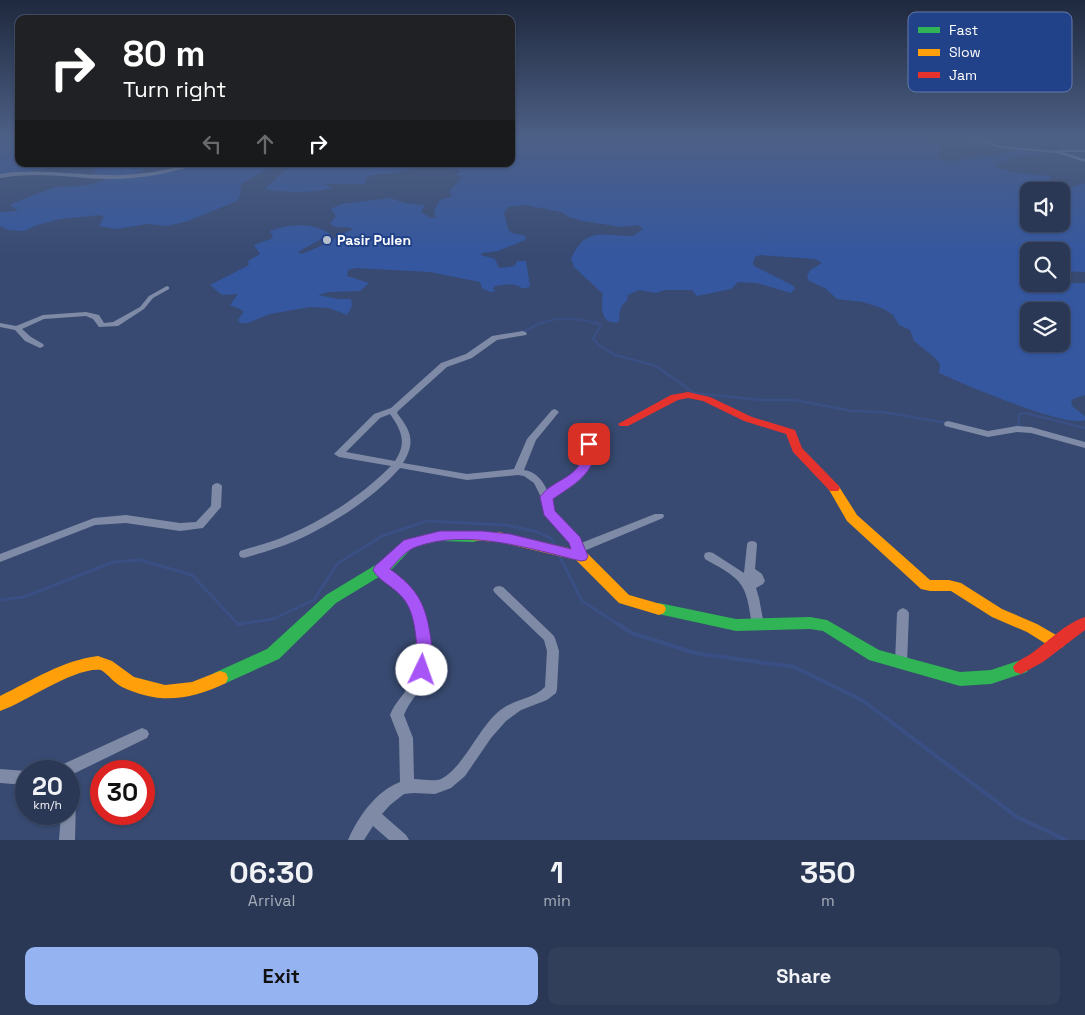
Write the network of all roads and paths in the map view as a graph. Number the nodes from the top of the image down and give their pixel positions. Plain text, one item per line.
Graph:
1 (167, 288) dead end
2 (0, 325) edge
3 (17, 328) junction
4 (523, 333) dead end
5 (40, 346) dead end
6 (394, 410) junction
7 (555, 412) dead end
8 (624, 424) dead end
9 (948, 424) dead end
10 (596, 430) dead end
11 (1085, 444) edge
12 (399, 465) junction
13 (518, 472) junction
14 (217, 486) dead end
15 (546, 497) junction
16 (659, 516) dead end
17 (752, 545) dead end
18 (578, 553) junction
19 (244, 554) dead end
20 (709, 556) dead end
21 (0, 558) edge
22 (380, 570) junction
23 (751, 586) junction
24 (499, 590) dead end
25 (903, 613) dead end
26 (1085, 624) edge
27 (758, 625) junction
28 (1057, 643) junction
29 (901, 663) junction
30 (0, 704) edge
31 (142, 734) dead end
32 (80, 763) edge
33 (407, 786) junction
34 (371, 815) junction
35 (68, 825) edge
36 (67, 840) edge
37 (356, 840) edge
38 (401, 840) edge

1 - 3 street
2 - 3 street
3 - 5 street
4 - 6 street
6 - 12 street
6 - 12 street
7 - 13 street
8 - 28 street
9 - 11 street
10 - 15 street
12 - 13 street
12 - 19 street
13 - 15 street
14 - 21 street
15 - 18 street
16 - 18 street
17 - 23 street
18 - 22 street
18 - 27 street
20 - 23 street
22 - 30 street
22 - 33 street
23 - 27 street
24 - 33 street
25 - 29 street
26 - 28 street
27 - 29 street
28 - 29 street
31 - 32 street
33 - 34 street
34 - 37 street
34 - 38 street
35 - 36 street

